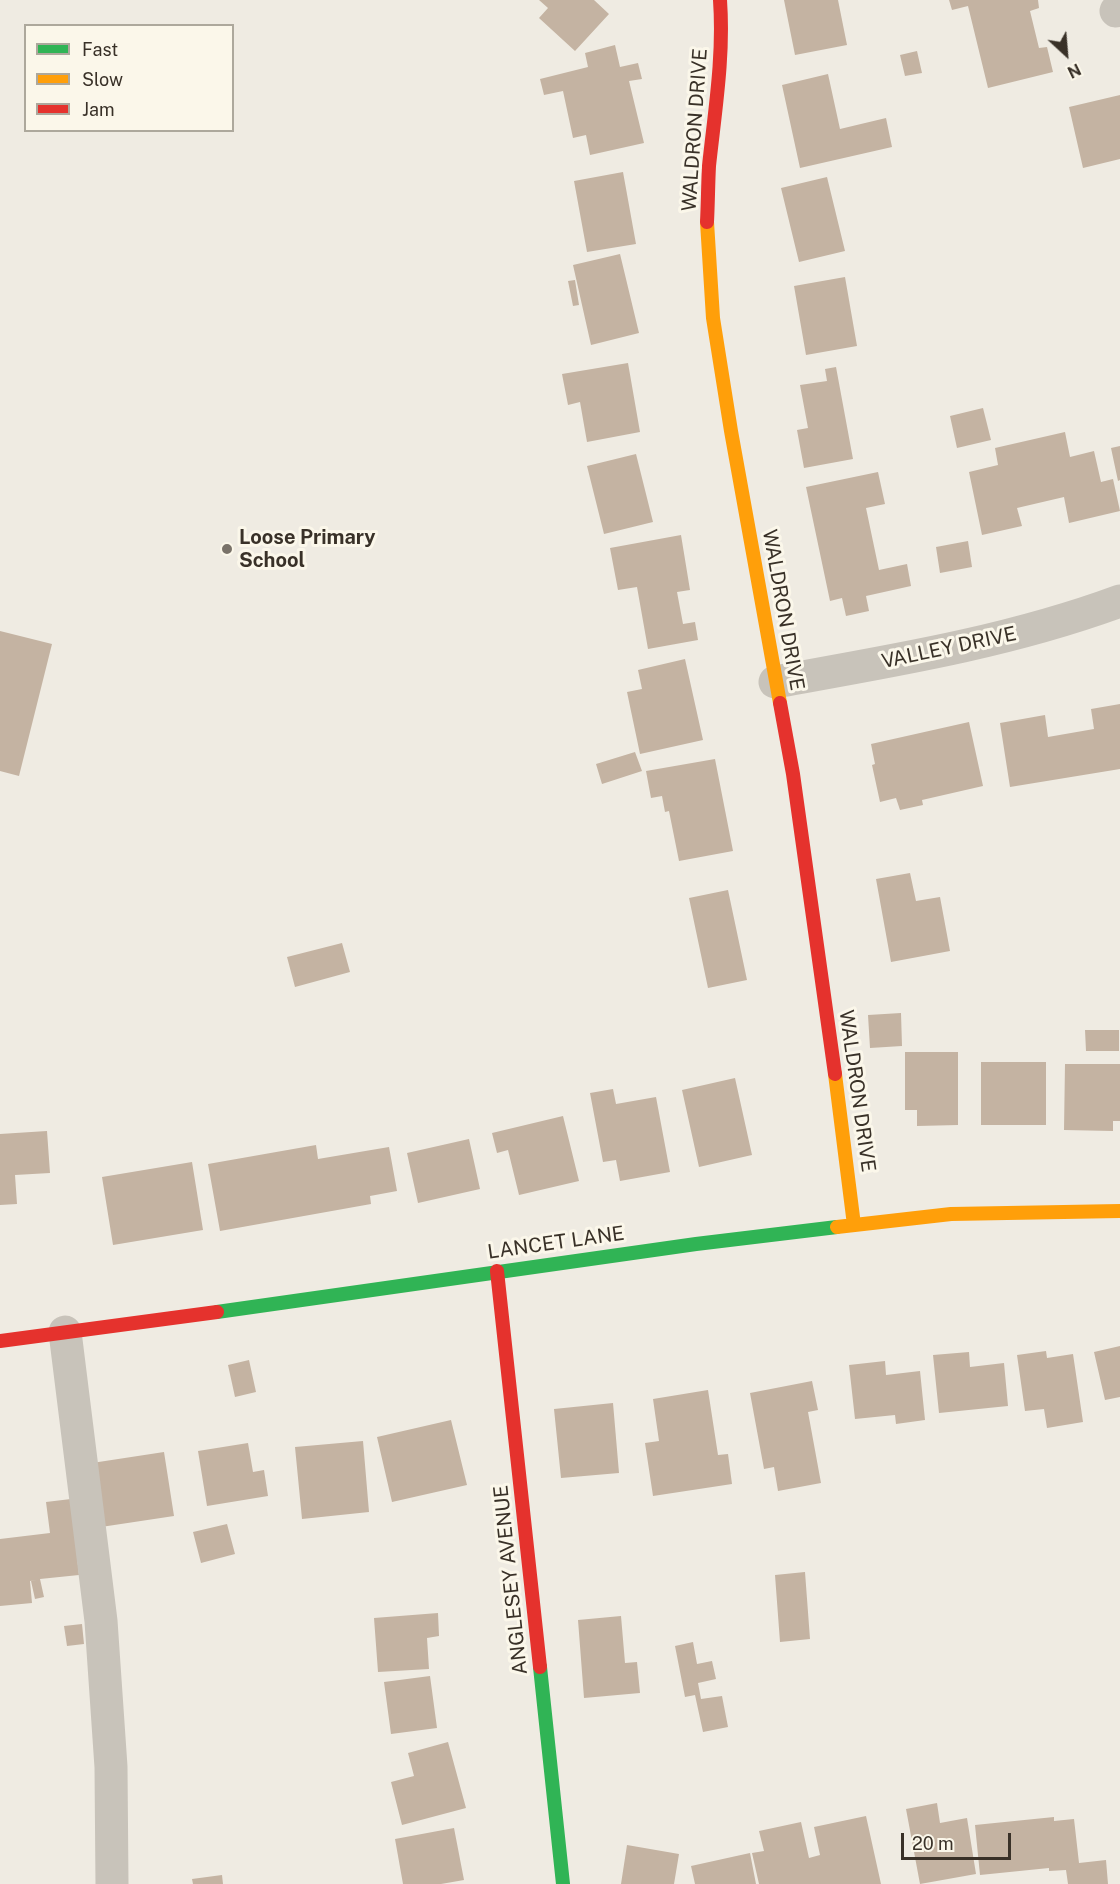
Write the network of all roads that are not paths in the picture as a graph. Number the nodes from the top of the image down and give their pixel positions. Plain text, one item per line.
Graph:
1 (720, 0) edge
2 (1120, 601) edge
3 (776, 682) junction
4 (1120, 1211) edge
5 (854, 1225) junction
6 (497, 1271) junction
7 (65, 1332) junction
8 (0, 1341) edge
9 (112, 1884) edge
10 (563, 1884) edge

1 - 3 street, WALDRON DRIVE
2 - 3 street, VALLEY DRIVE
3 - 5 street, WALDRON DRIVE
4 - 5 street, LANCET LANE
5 - 6 street, LANCET LANE
6 - 7 street, LANCET LANE
6 - 10 street, ANGLESEY AVENUE
7 - 8 street, LANCET LANE
7 - 9 street

